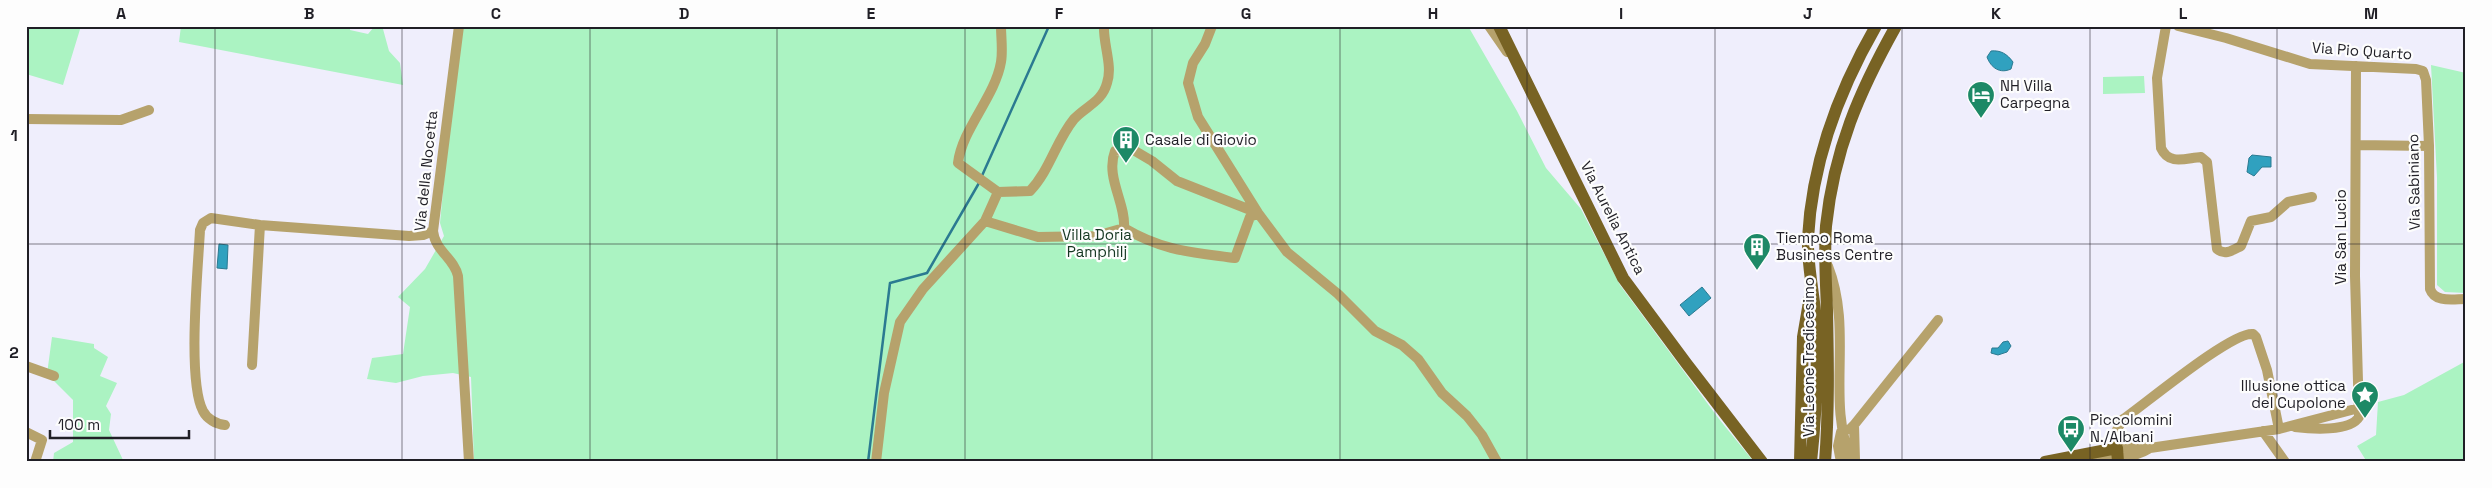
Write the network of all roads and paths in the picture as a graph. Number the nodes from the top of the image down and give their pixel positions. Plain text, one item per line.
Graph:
1 (459, 26) edge
2 (1001, 26) edge
3 (1104, 26) edge
4 (1212, 26) edge
5 (1489, 26) edge
6 (1499, 26) edge
7 (1876, 26) edge
8 (1896, 26) edge
9 (2166, 26) edge
10 (2178, 26) edge
11 (2356, 66) junction
12 (1523, 75) junction
13 (2425, 75) joint
14 (148, 110) dead end
15 (26, 119) edge
16 (2357, 145) junction
17 (2429, 146) junction
18 (998, 192) junction
19 (2312, 197) dead end
20 (1258, 213) junction
21 (984, 220) junction
22 (260, 224) junction
23 (1124, 228) junction
24 (433, 231) junction
25 (1825, 260) junction
26 (1812, 286) junction
27 (2466, 299) edge
28 (1938, 320) dead end
29 (252, 365) dead end
30 (26, 366) edge
31 (54, 376) dead end
32 (225, 425) dead end
33 (1854, 426) junction
34 (2279, 429) junction
35 (1842, 431) junction
36 (2262, 431) junction
37 (26, 432) edge
38 (2150, 448) junction
39 (2118, 456) edge
40 (2140, 458) edge
41 (1825, 461) edge
42 (35, 462) edge
43 (470, 462) edge
44 (876, 462) edge
45 (1497, 462) edge
46 (1762, 462) edge
47 (1800, 462) edge
48 (1811, 462) edge
49 (1841, 462) edge
50 (1854, 462) edge
51 (2045, 462) edge
52 (2285, 462) edge

1 - 24 street, Via della Nocetta
2 - 18 street
3 - 18 street
4 - 20 street
5 - 12 street, Via Aurelia Antica
6 - 12 main road
7 - 26 main road, Via Leone Tredicesimo
8 - 25 main road, Via Leone Tredicesimo
9 - 19 street
10 - 11 street, Via Pio Quarto
11 - 13 street, Via Pio Quarto
11 - 16 street, Via San Lucio
12 - 46 main road, Via Aurelia Antica
13 - 17 street, Via Sabiniano
14 - 15 street
16 - 17 street
16 - 34 street, Via San Lucio
17 - 27 street, Via Sabiniano
18 - 21 street
20 - 23 street
20 - 23 street
20 - 45 street
21 - 23 street
21 - 44 street
22 - 24 street
22 - 29 street
22 - 32 street
24 - 43 street, Via della Nocetta
25 - 35 street
25 - 41 main road, Via Leone Tredicesimo
26 - 47 main road
26 - 48 main road, Via Leone Tredicesimo
28 - 33 street
30 - 31 street
33 - 35 street
33 - 50 street
34 - 36 street
34 - 39 street
35 - 49 street
35 - 50 street
36 - 38 street
36 - 52 street
37 - 42 street
38 - 39 street
38 - 40 street
39 - 40 street
39 - 51 main road

